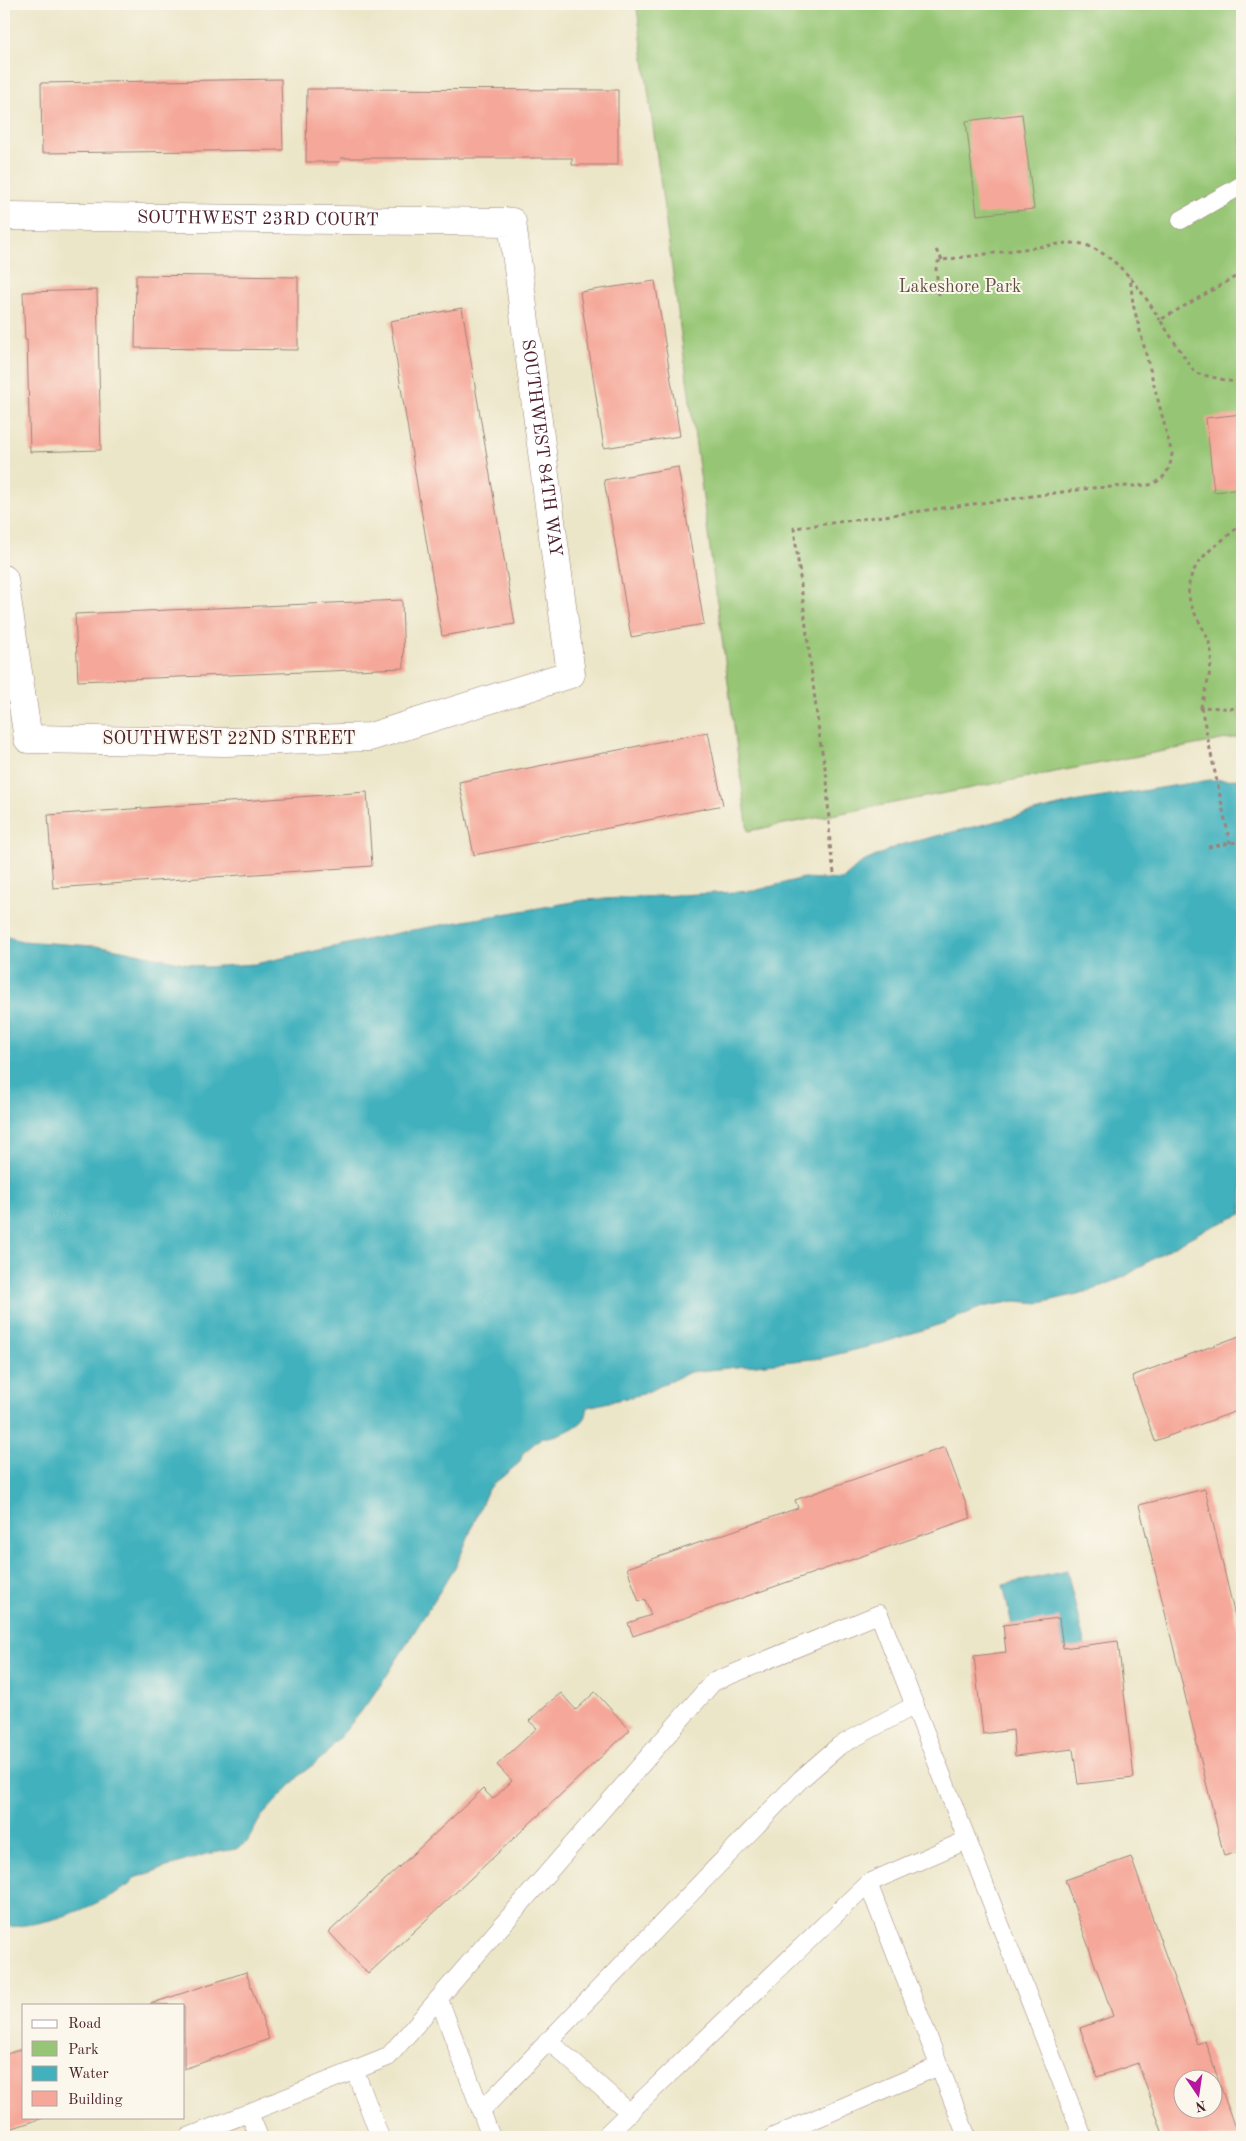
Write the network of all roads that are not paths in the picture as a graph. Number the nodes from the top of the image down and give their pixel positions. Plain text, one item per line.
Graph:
1 (1242, 185) edge
2 (4, 216) edge
3 (1181, 220) dead end
4 (512, 222) joint
5 (4, 579) edge
6 (571, 674) joint
7 (915, 1705) junction
8 (967, 1840) junction
9 (868, 1883) junction
10 (439, 1999) junction
11 (548, 2040) junction
12 (939, 2066) junction
13 (355, 2071) junction
14 (481, 2111) junction
15 (249, 2113) junction
16 (630, 2113) junction
17 (188, 2137) edge
18 (259, 2137) edge
19 (380, 2137) edge
20 (491, 2137) edge
21 (610, 2137) edge
22 (773, 2137) edge
23 (967, 2137) edge
24 (1083, 2137) edge

1 - 3 lane
2 - 4 street, SOUTHWEST 23RD COURT
4 - 6 street, SOUTHWEST 84TH WAY
5 - 6 street, SOUTHWEST 22ND STREET
7 - 8 lane
7 - 10 lane
7 - 11 lane
8 - 9 lane
8 - 24 lane
9 - 12 lane
9 - 16 lane
10 - 13 lane
10 - 14 lane
11 - 14 lane
11 - 16 lane
12 - 22 lane
12 - 23 lane
13 - 15 lane
13 - 19 lane
14 - 20 lane
15 - 17 lane
15 - 18 lane
16 - 21 lane

